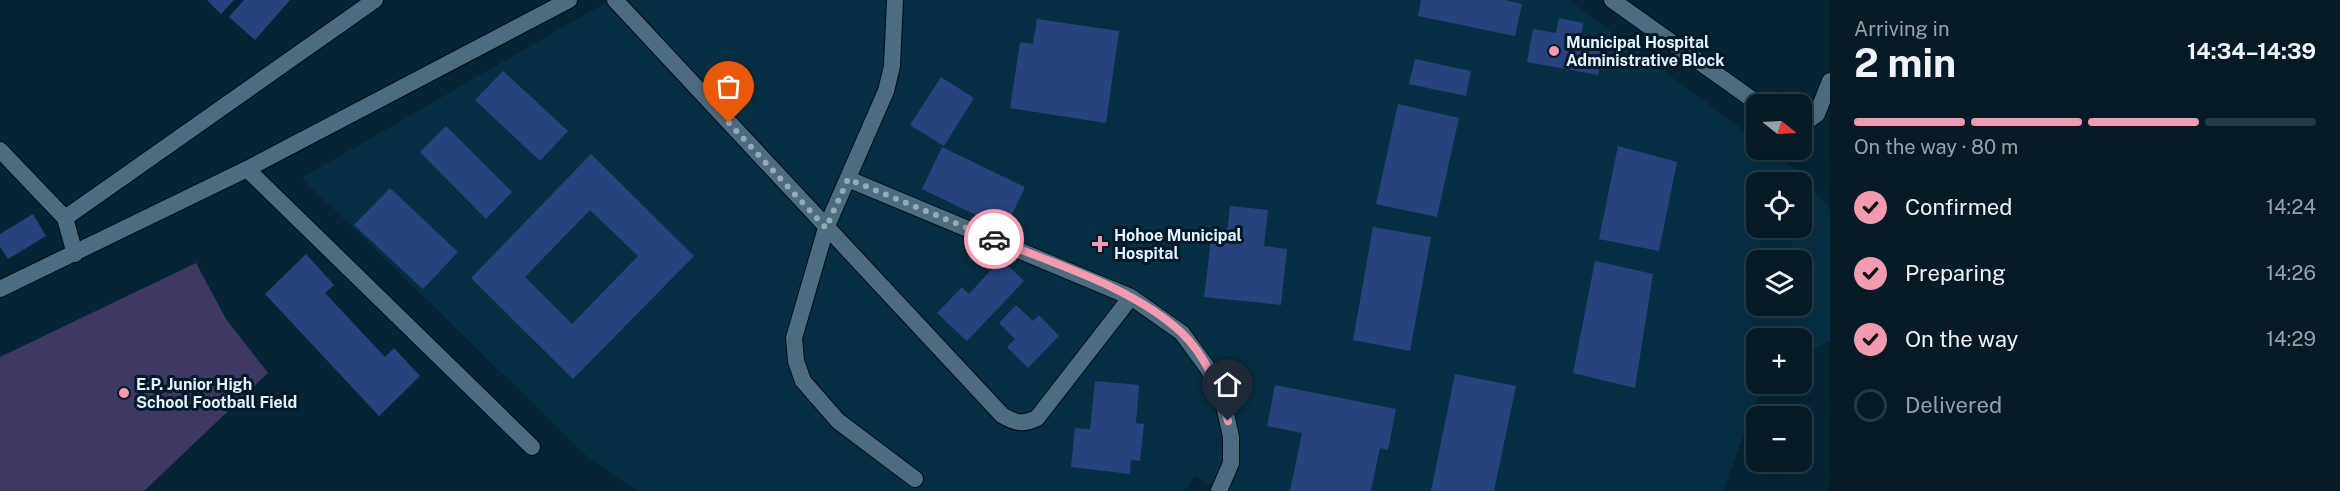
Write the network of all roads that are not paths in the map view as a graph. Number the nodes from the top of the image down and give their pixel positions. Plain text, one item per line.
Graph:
1 (375, 0) edge
2 (569, 0) edge
3 (615, 0) edge
4 (895, 0) edge
5 (1613, 0) edge
6 (1830, 81) edge
7 (1746, 95) edge
8 (1812, 117) edge
9 (0, 150) edge
10 (247, 169) junction
11 (848, 179) junction
12 (65, 218) junction
13 (826, 228) junction
14 (75, 254) junction
15 (0, 289) edge
16 (1131, 297) junction
17 (532, 447) dead end
18 (915, 479) dead end
19 (1219, 491) edge

1 - 12 street
2 - 10 street
3 - 13 street
4 - 11 street
5 - 7 street
6 - 8 street
9 - 12 street
10 - 14 street
10 - 17 street
11 - 13 street
11 - 16 street
12 - 14 street
13 - 16 street
13 - 18 street
14 - 15 street
16 - 19 street

